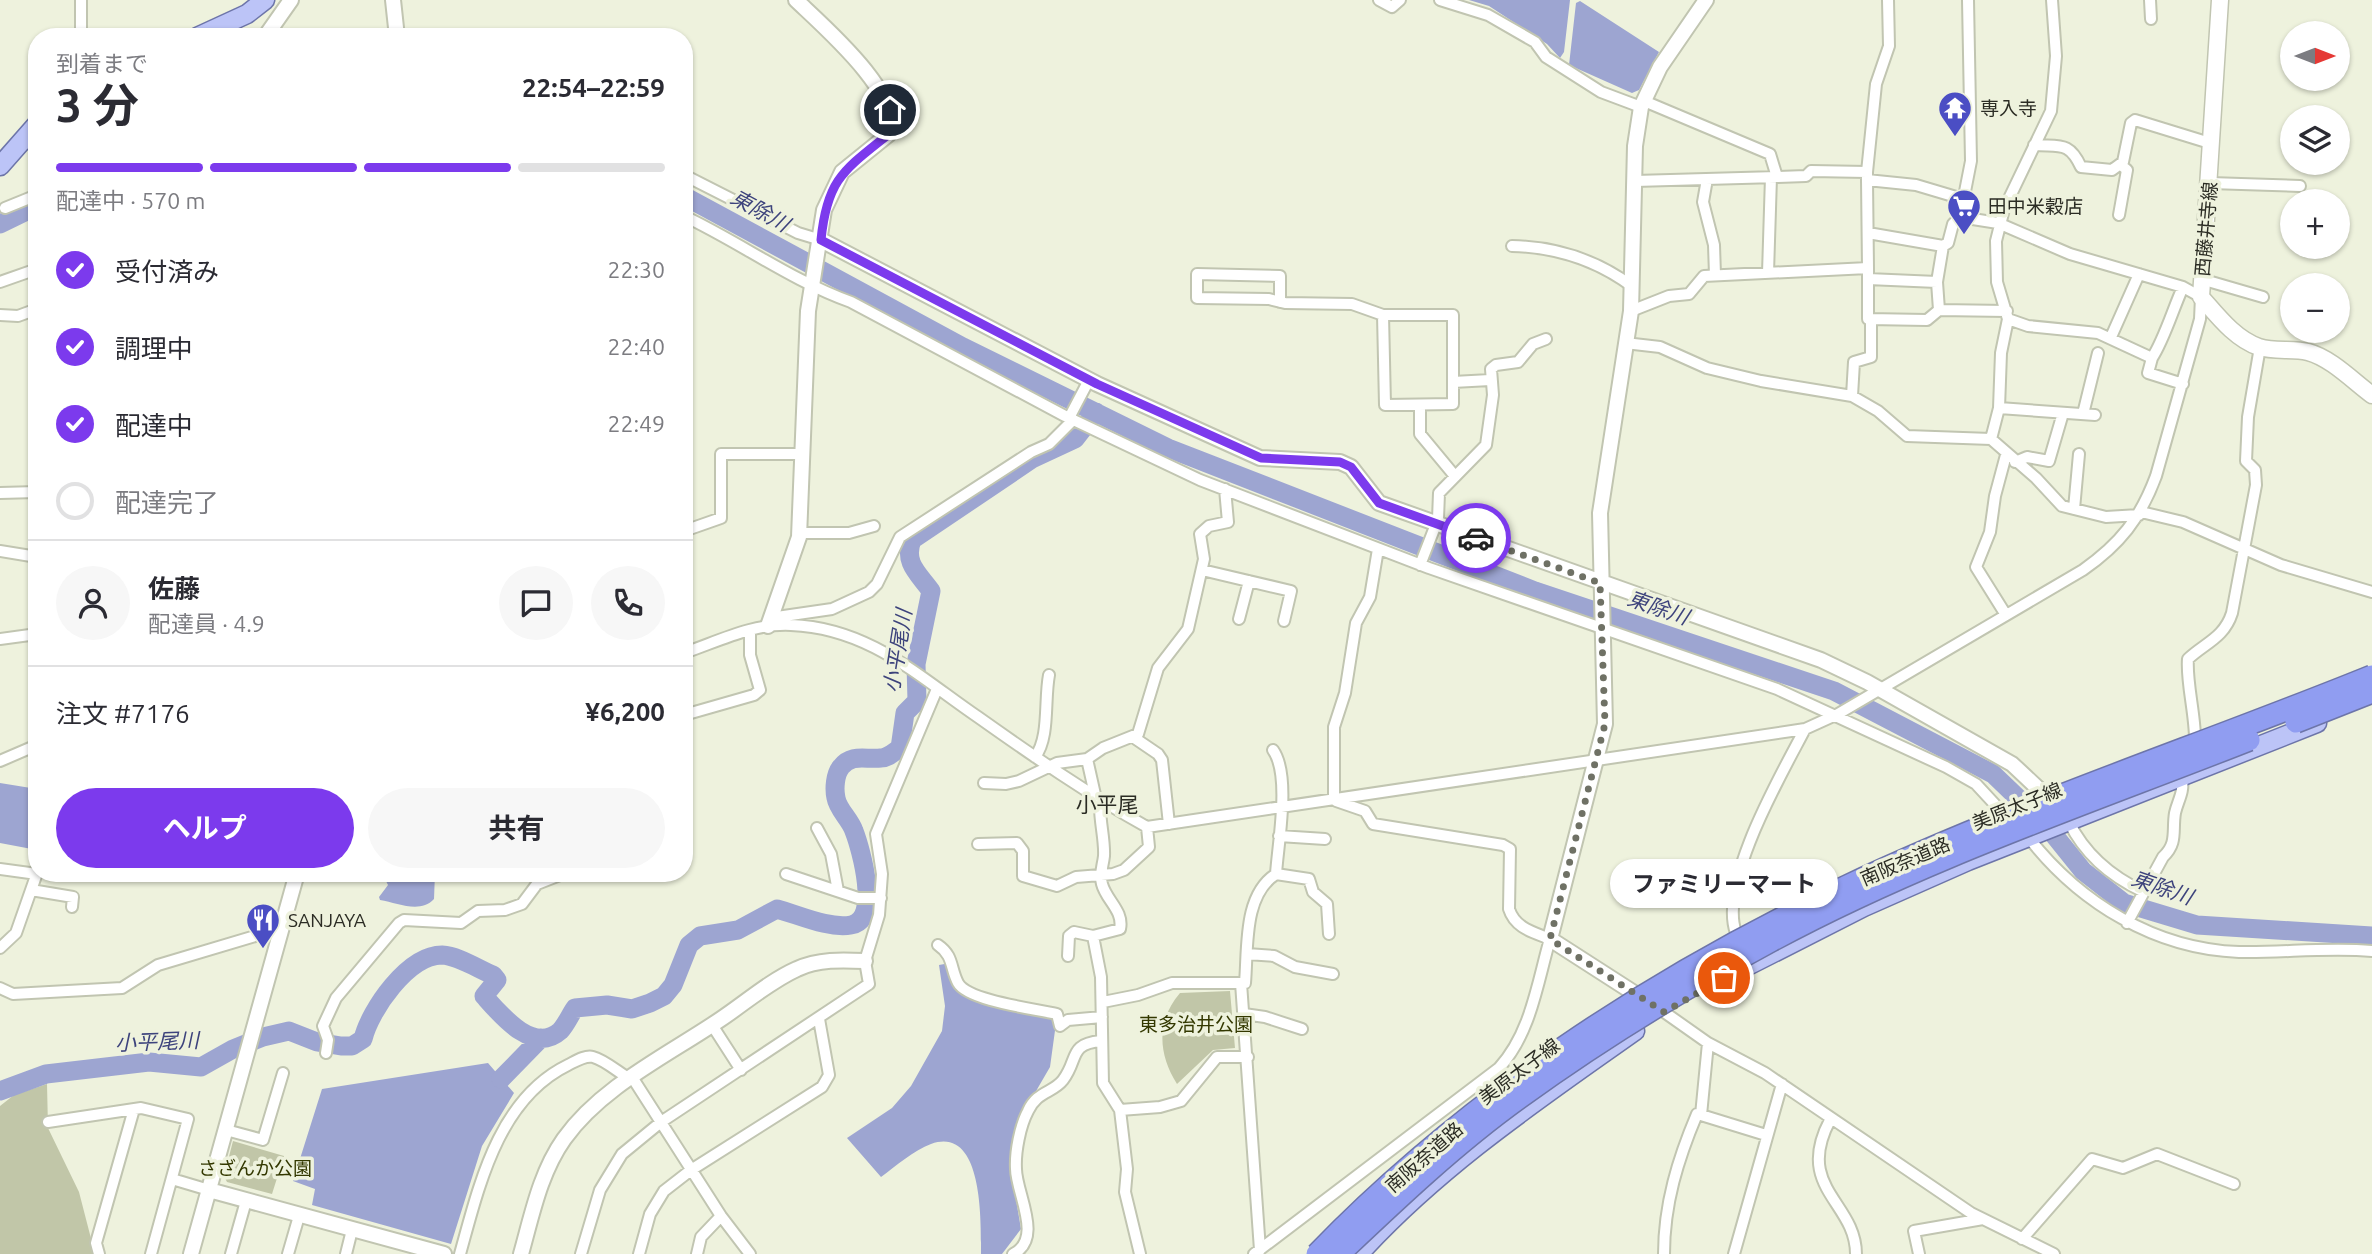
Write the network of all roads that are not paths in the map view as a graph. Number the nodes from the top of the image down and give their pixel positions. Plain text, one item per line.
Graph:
1 (80, 0) edge
2 (265, 0) edge
3 (291, 0) edge
4 (393, 0) edge
5 (796, 0) edge
6 (1379, 0) edge
7 (1400, 0) edge
8 (1440, 0) edge
9 (1706, 0) edge
10 (1888, 0) edge
11 (1968, 0) edge
12 (2052, 0) edge
13 (2150, 0) edge
14 (2220, 0) edge
15 (2151, 19) dead end
16 (81, 28) edge
17 (217, 28) edge
18 (271, 28) edge
19 (396, 28) edge
20 (1643, 104) junction
21 (28, 144) edge
22 (2213, 144) junction
23 (2034, 145) junction
24 (2121, 165) junction
25 (0, 166) edge
26 (1867, 176) junction
27 (1774, 177) junction
28 (1707, 179) junction
29 (693, 180) edge
30 (1635, 181) junction
31 (2210, 183) junction
32 (2300, 186) dead end
33 (1964, 198) junction
34 (28, 199) edge
35 (5, 208) dead end
36 (2119, 215) dead end
37 (1959, 216) junction
38 (693, 220) edge
39 (1998, 223) junction
40 (1868, 233) junction
41 (821, 244) junction
42 (1512, 246) dead end
43 (1943, 246) junction
44 (28, 273) edge
45 (1768, 273) junction
46 (1868, 273) junction
47 (2139, 274) junction
48 (1715, 275) junction
49 (2201, 279) junction
50 (0, 282) edge
51 (1937, 282) junction
52 (812, 285) junction
53 (1633, 287) junction
54 (2183, 287) junction
55 (2201, 297) junction
56 (2263, 297) dead end
57 (1280, 302) junction
58 (1939, 310) junction
59 (28, 312) edge
60 (1631, 312) junction
61 (0, 315) edge
62 (1383, 315) junction
63 (2008, 315) junction
64 (1871, 319) junction
65 (2111, 337) junction
66 (1546, 339) dead end
67 (1625, 344) junction
68 (2260, 347) junction
69 (2098, 353) dead end
70 (2152, 358) junction
71 (1090, 380) junction
72 (1490, 380) junction
73 (1453, 382) junction
74 (2183, 384) junction
75 (2372, 395) edge
76 (1852, 396) junction
77 (1420, 405) junction
78 (1999, 408) junction
79 (2063, 413) junction
80 (1071, 419) junction
81 (1991, 439) junction
82 (803, 454) junction
83 (2079, 454) dead end
84 (2006, 455) junction
85 (2015, 462) junction
86 (1454, 475) junction
87 (1225, 489) junction
88 (28, 492) edge
89 (0, 493) edge
90 (2074, 509) junction
91 (2140, 514) junction
92 (1436, 524) junction
93 (874, 526) dead end
94 (693, 528) edge
95 (800, 533) junction
96 (1378, 549) junction
97 (0, 551) edge
98 (2243, 551) junction
99 (28, 556) edge
100 (1420, 565) junction
101 (1202, 570) junction
102 (1249, 581) junction
103 (1600, 589) junction
104 (2372, 592) edge
105 (2006, 615) junction
106 (1239, 619) dead end
107 (1284, 621) dead end
108 (769, 622) junction
109 (750, 630) junction
110 (1602, 630) junction
111 (28, 635) edge
112 (0, 639) edge
113 (693, 650) edge
114 (2372, 667) edge
115 (1049, 675) dead end
116 (2372, 676) edge
117 (937, 689) junction
118 (1875, 692) junction
119 (2372, 692) edge
120 (2372, 701) edge
121 (693, 712) edge
122 (1837, 714) junction
123 (1805, 729) junction
124 (1133, 737) junction
125 (2195, 739) junction
126 (28, 749) edge
127 (1273, 750) dead end
128 (1035, 757) junction
129 (1087, 759) junction
130 (1598, 759) junction
131 (0, 761) edge
132 (1050, 766) junction
133 (2182, 779) junction
134 (984, 783) dead end
135 (2041, 794) junction
136 (1098, 800) junction
137 (1334, 800) junction
138 (1280, 806) junction
139 (2005, 809) junction
140 (1169, 824) junction
141 (2066, 824) junction
142 (1147, 827) junction
143 (817, 828) dead end
144 (1279, 836) junction
145 (2033, 837) junction
146 (1325, 839) dead end
147 (978, 844) dead end
148 (0, 869) edge
149 (28, 873) edge
150 (786, 874) dead end
151 (1276, 874) junction
152 (1101, 875) junction
153 (34, 882) edge
154 (295, 882) edge
155 (542, 882) edge
156 (31, 890) junction
157 (838, 891) junction
158 (2144, 892) junction
159 (880, 898) junction
160 (72, 907) dead end
161 (2127, 923) junction
162 (282, 928) junction
163 (1736, 933) junction
164 (1329, 934) dead end
165 (1093, 936) junction
166 (1550, 939) junction
167 (938, 945) dead end
168 (0, 948) edge
169 (2372, 951) edge
170 (1247, 954) junction
171 (1068, 956) dead end
172 (865, 961) junction
173 (1333, 974) dead end
174 (1241, 983) junction
175 (0, 988) edge
176 (1634, 992) junction
177 (1103, 1002) junction
178 (1664, 1012) junction
179 (1244, 1014) junction
180 (1102, 1017) junction
181 (819, 1019) junction
182 (712, 1025) junction
183 (1302, 1029) dead end
184 (1101, 1041) junction
185 (1708, 1043) junction
186 (326, 1054) dead end
187 (1248, 1057) junction
188 (741, 1070) junction
189 (283, 1073) dead end
190 (631, 1078) junction
191 (1782, 1084) junction
192 (134, 1109) junction
193 (1120, 1110) junction
194 (1701, 1115) junction
195 (1830, 1120) junction
196 (48, 1122) dead end
197 (661, 1122) junction
198 (226, 1130) junction
199 (1766, 1135) junction
200 (691, 1170) junction
201 (172, 1179) junction
202 (2234, 1184) dead end
203 (209, 1190) junction
204 (246, 1201) junction
205 (299, 1216) junction
206 (721, 1216) junction
207 (1983, 1219) junction
208 (352, 1230) junction
209 (2022, 1239) junction
210 (405, 1249) edge
211 (1257, 1252) edge
212 (99, 1254) edge
213 (151, 1254) edge
214 (191, 1254) edge
215 (231, 1254) edge
216 (288, 1254) edge
217 (346, 1254) edge
218 (443, 1254) edge
219 (460, 1254) edge
220 (521, 1254) edge
221 (581, 1254) edge
222 (639, 1254) edge
223 (697, 1254) edge
224 (750, 1254) edge
225 (1013, 1254) edge
226 (1140, 1254) edge
227 (1313, 1254) edge
228 (1339, 1254) edge
229 (1359, 1254) edge
230 (1664, 1254) edge
231 (1734, 1254) edge
232 (1856, 1254) edge
233 (1919, 1254) edge
234 (2054, 1254) edge

1 - 16 street
2 - 17 main road
3 - 18 street
4 - 19 street
5 - 41 street
6 - 7 street
8 - 20 street
9 - 20 street
10 - 26 street
11 - 33 street
12 - 23 street
13 - 15 street
14 - 22 main road, 西藤井寺線
20 - 27 street
20 - 30 street
21 - 25 main road
22 - 24 street
22 - 31 main road, 西藤井寺線
23 - 24 street
23 - 39 street
24 - 36 street
26 - 27 street
26 - 33 street
26 - 40 street
27 - 28 street
27 - 45 street
28 - 30 street
28 - 48 street
29 - 41 street
30 - 53 street
31 - 32 street
31 - 49 main road, 西藤井寺線
33 - 37 street
34 - 35 street
37 - 39 street
37 - 43 street
38 - 52 street
39 - 47 street
39 - 63 street
40 - 43 street
40 - 46 street
41 - 52 street
41 - 71 street
42 - 53 street
43 - 51 street
44 - 50 street
45 - 46 street
45 - 48 street
46 - 51 street
46 - 64 street
47 - 54 street
47 - 65 street
48 - 60 street
49 - 55 main road, 西藤井寺線
49 - 56 street
51 - 58 street
52 - 80 street
52 - 82 street
53 - 60 street
54 - 55 street
54 - 70 street
55 - 68 main road, 西藤井寺線
55 - 74 street
57 - 57 street
57 - 62 street
58 - 63 street
58 - 64 street
59 - 61 street
60 - 67 street
62 - 73 street
62 - 77 street
63 - 65 street
63 - 78 street
64 - 76 street
65 - 70 street
66 - 72 street
67 - 76 street
67 - 103 street
68 - 75 main road, 西藤井寺線
68 - 98 street
69 - 79 street
70 - 74 street
71 - 80 street
71 - 92 street
72 - 73 street
72 - 86 street
73 - 77 street
74 - 91 street
76 - 81 street
77 - 86 street
78 - 79 street
78 - 81 street
79 - 85 street
80 - 87 street
80 - 108 street
81 - 84 street
82 - 94 street
82 - 95 street
83 - 90 street
84 - 85 street
84 - 105 street
85 - 90 street
86 - 92 street
87 - 96 street
87 - 101 street
88 - 89 street
90 - 91 street
91 - 98 street
91 - 105 street
92 - 100 street
92 - 103 street
93 - 95 street
95 - 108 street
96 - 100 street
96 - 137 street
97 - 99 street
98 - 104 street
98 - 125 street
100 - 110 street
101 - 102 street
101 - 124 street
102 - 106 street
102 - 107 street
103 - 110 street
103 - 118 street
105 - 118 street
108 - 109 street
108 - 117 street
109 - 113 street
109 - 121 street
110 - 122 street
110 - 130 street
111 - 112 street
114 - 125 main road, 美原太子線
115 - 128 street
116 - 227 highway, 南阪奈道路, bridge
117 - 128 street
117 - 159 street
118 - 122 street
118 - 135 street
119 - 228 highway, 南阪奈道路, bridge
120 - 133 main road, 美原太子線
122 - 123 street
122 - 139 street
123 - 130 street
123 - 163 street
124 - 129 street
124 - 140 street
125 - 135 main road, 美原太子線
126 - 131 street
127 - 138 street
128 - 132 street
129 - 132 street
129 - 136 street
130 - 137 street
130 - 166 street
132 - 134 street
132 - 136 street
133 - 141 main road, 美原太子線
133 - 158 street
135 - 139 main road, 美原太子線
136 - 142 street
136 - 152 street
137 - 138 street
137 - 166 street
138 - 140 street
138 - 144 street
139 - 163 main road, 美原太子線
140 - 142 street
141 - 145 main road, 美原太子線
141 - 158 street
142 - 152 street
143 - 157 street
144 - 146 street
144 - 151 street
145 - 161 street
145 - 178 main road, 美原太子線
147 - 152 street
148 - 149 street
150 - 157 street
151 - 164 street
151 - 170 street
152 - 165 street
153 - 156 street
154 - 162 street
155 - 186 street
156 - 160 street
156 - 168 street
157 - 159 street
158 - 161 street
159 - 172 street
161 - 169 street
162 - 175 street
162 - 198 street
163 - 176 main road, 美原太子線
165 - 171 street
165 - 177 street
166 - 176 street
166 - 211 street
167 - 180 street
170 - 173 street
170 - 174 street
172 - 181 street
172 - 182 street
174 - 177 street
174 - 179 street
176 - 178 street
176 - 227 main road, 美原太子線
177 - 180 street
178 - 185 street
178 - 229 main road, 美原太子線
179 - 183 street
179 - 187 street
180 - 184 street
181 - 188 street
181 - 200 street
182 - 188 street
182 - 190 street
184 - 193 street
184 - 225 street
185 - 191 street
185 - 194 street
187 - 193 street
187 - 211 street
188 - 197 street
189 - 198 street
190 - 197 street
190 - 219 street
190 - 220 street
191 - 195 street
191 - 199 street
192 - 196 street
192 - 201 street
192 - 212 street
193 - 226 street
194 - 199 street
194 - 230 street
195 - 207 street
195 - 232 street
197 - 200 street
197 - 221 street
198 - 203 street
199 - 231 street
200 - 206 street
200 - 222 street
201 - 203 street
201 - 213 street
202 - 209 street
203 - 204 street
203 - 214 street
204 - 205 street
204 - 215 street
205 - 208 street
205 - 216 street
206 - 223 street
206 - 224 street
207 - 209 street
207 - 233 street
208 - 210 street
208 - 217 street
209 - 234 street
210 - 218 street

